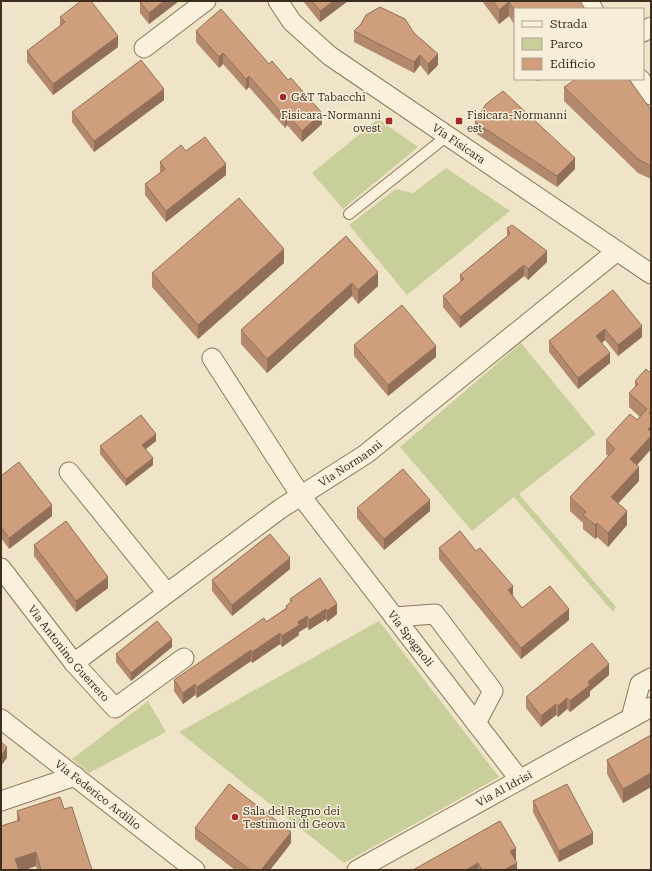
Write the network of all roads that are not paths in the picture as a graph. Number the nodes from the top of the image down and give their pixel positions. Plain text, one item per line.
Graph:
1 (206, 1) edge
2 (278, 1) edge
3 (144, 48) dead end
4 (641, 80) edge
5 (651, 95) edge
6 (447, 136) junction
7 (349, 214) dead end
8 (617, 251) junction
9 (651, 274) edge
10 (212, 358) dead end
11 (69, 472) dead end
12 (301, 496) junction
13 (1, 568) edge
14 (167, 593) junction
15 (394, 618) junction
16 (184, 658) dead end
17 (74, 662) junction
18 (651, 678) edge
19 (651, 707) edge
20 (632, 718) junction
21 (1, 719) edge
22 (476, 723) junction
23 (75, 776) junction
24 (520, 780) junction
25 (1, 801) edge
26 (194, 870) edge
27 (357, 870) edge

1 - 3 street
2 - 6 street, Via Fisicara
4 - 5 street
6 - 7 lane
6 - 8 street, Via Fisicara
8 - 9 street, Via Fisicara
8 - 12 street, Via Normanni
10 - 12 street, Via Spagnoli
11 - 14 street
12 - 14 street, Via Normanni
12 - 15 street, Via Spagnoli
13 - 17 street, Via Antonino Guerrero
14 - 17 street, Via Normanni
15 - 22 street, Via Spagnoli
15 - 22 street
16 - 17 street, Via Antonino Guerrero
18 - 20 street
19 - 20 street, Via Al Idrisi
20 - 24 street, Via Al Idrisi
21 - 23 street, Via Federico Ardilio
22 - 24 street, Via Spagnoli
23 - 25 street
23 - 26 street, Via Federico Ardilio
24 - 27 street, Via Al Idrisi

